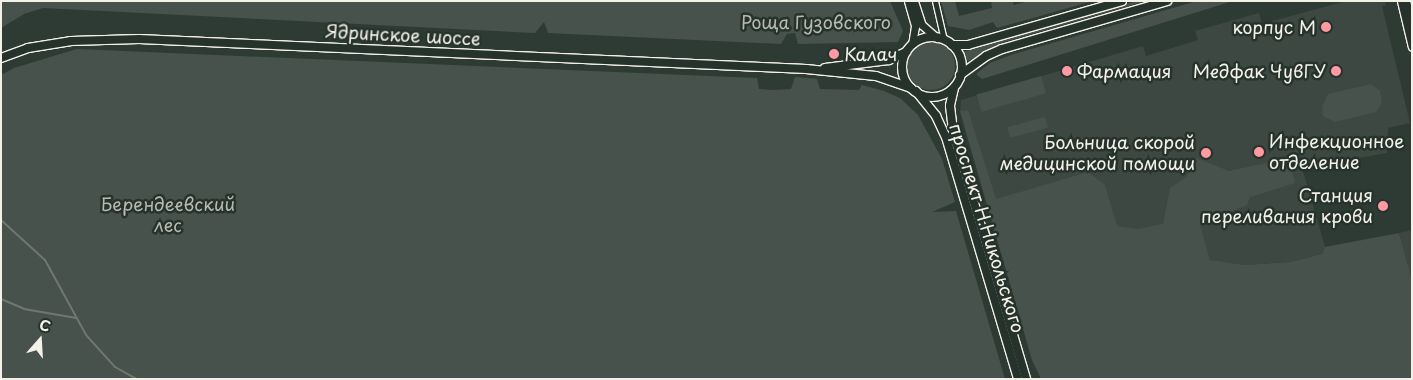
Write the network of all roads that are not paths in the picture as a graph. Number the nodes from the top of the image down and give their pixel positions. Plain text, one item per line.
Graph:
1 (908, 1) edge
2 (914, 1) edge
3 (935, 1) edge
4 (1122, 1) edge
5 (1167, 1) edge
6 (1401, 1) edge
7 (1406, 1) edge
8 (1412, 24) edge
9 (940, 39) junction
10 (1411, 43) edge
11 (912, 44) junction
12 (952, 45) junction
13 (906, 52) junction
14 (1, 58) edge
15 (806, 69) junction
16 (960, 75) junction
17 (954, 88) junction
18 (913, 90) junction
19 (1018, 379) edge
20 (1026, 379) edge

1 - 11 main road
2 - 9 main road
3 - 9 street
4 - 12 main road
5 - 16 main road
6 - 10 main road
7 - 8 main road
9 - 11 main road
9 - 12 main road
11 - 13 main road
12 - 16 main road
13 - 15 main road, Ядринское шоссе
13 - 18 main road
14 - 15 main road, Ядринское шоссе
15 - 18 main road, Ядринское шоссе
16 - 17 main road
17 - 18 main road
17 - 20 main road, проспект Н.Никольского
18 - 19 main road, проспект Н.Никольского

